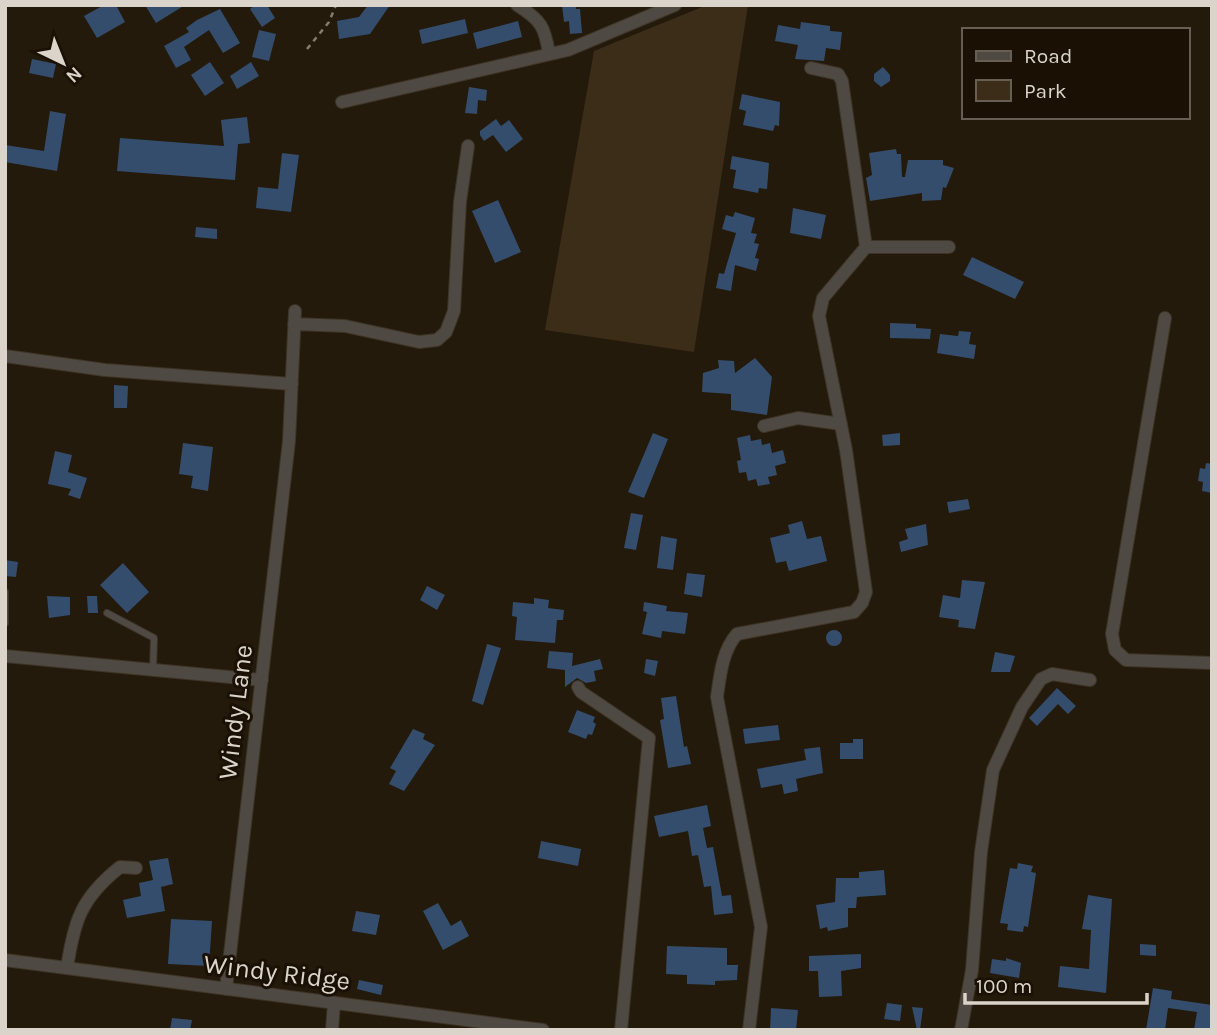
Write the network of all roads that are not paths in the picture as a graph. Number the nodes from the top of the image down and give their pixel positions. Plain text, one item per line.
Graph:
1 (517, 5) edge
2 (675, 5) edge
3 (549, 54) junction
4 (811, 68) dead end
5 (342, 102) dead end
6 (468, 146) dead end
7 (866, 247) junction
8 (949, 247) dead end
9 (1165, 318) dead end
10 (5, 356) edge
11 (292, 384) junction
12 (841, 424) junction
13 (764, 426) dead end
14 (5, 592) edge
15 (107, 613) dead end
16 (5, 623) edge
17 (5, 656) edge
18 (1212, 663) edge
19 (153, 670) junction
20 (262, 680) junction
21 (1090, 680) dead end
22 (578, 687) dead end
23 (136, 868) dead end
24 (5, 960) edge
25 (67, 968) junction
26 (226, 989) junction
27 (334, 1003) junction
28 (424, 1014) junction
29 (480, 1026) edge
30 (332, 1030) edge
31 (423, 1030) edge
32 (543, 1030) edge
33 (621, 1030) edge
34 (749, 1030) edge
35 (961, 1030) edge

1 - 3 street
2 - 3 street
3 - 5 street
4 - 7 street
6 - 11 street, Windy Lane
7 - 8 street
7 - 12 street
9 - 18 street
10 - 11 street
11 - 20 street, Windy Lane
12 - 13 street
12 - 34 street
14 - 16 lane
15 - 19 lane
17 - 19 street
19 - 20 street
20 - 26 street, Windy Lane
21 - 35 street
22 - 33 street
23 - 25 street
24 - 25 street, Windy Ridge
25 - 26 street, Windy Ridge
26 - 27 street, Windy Ridge
27 - 28 street, Windy Ridge
27 - 30 street
28 - 29 street, Windy Ridge
28 - 31 street
29 - 32 street, Windy Ridge

